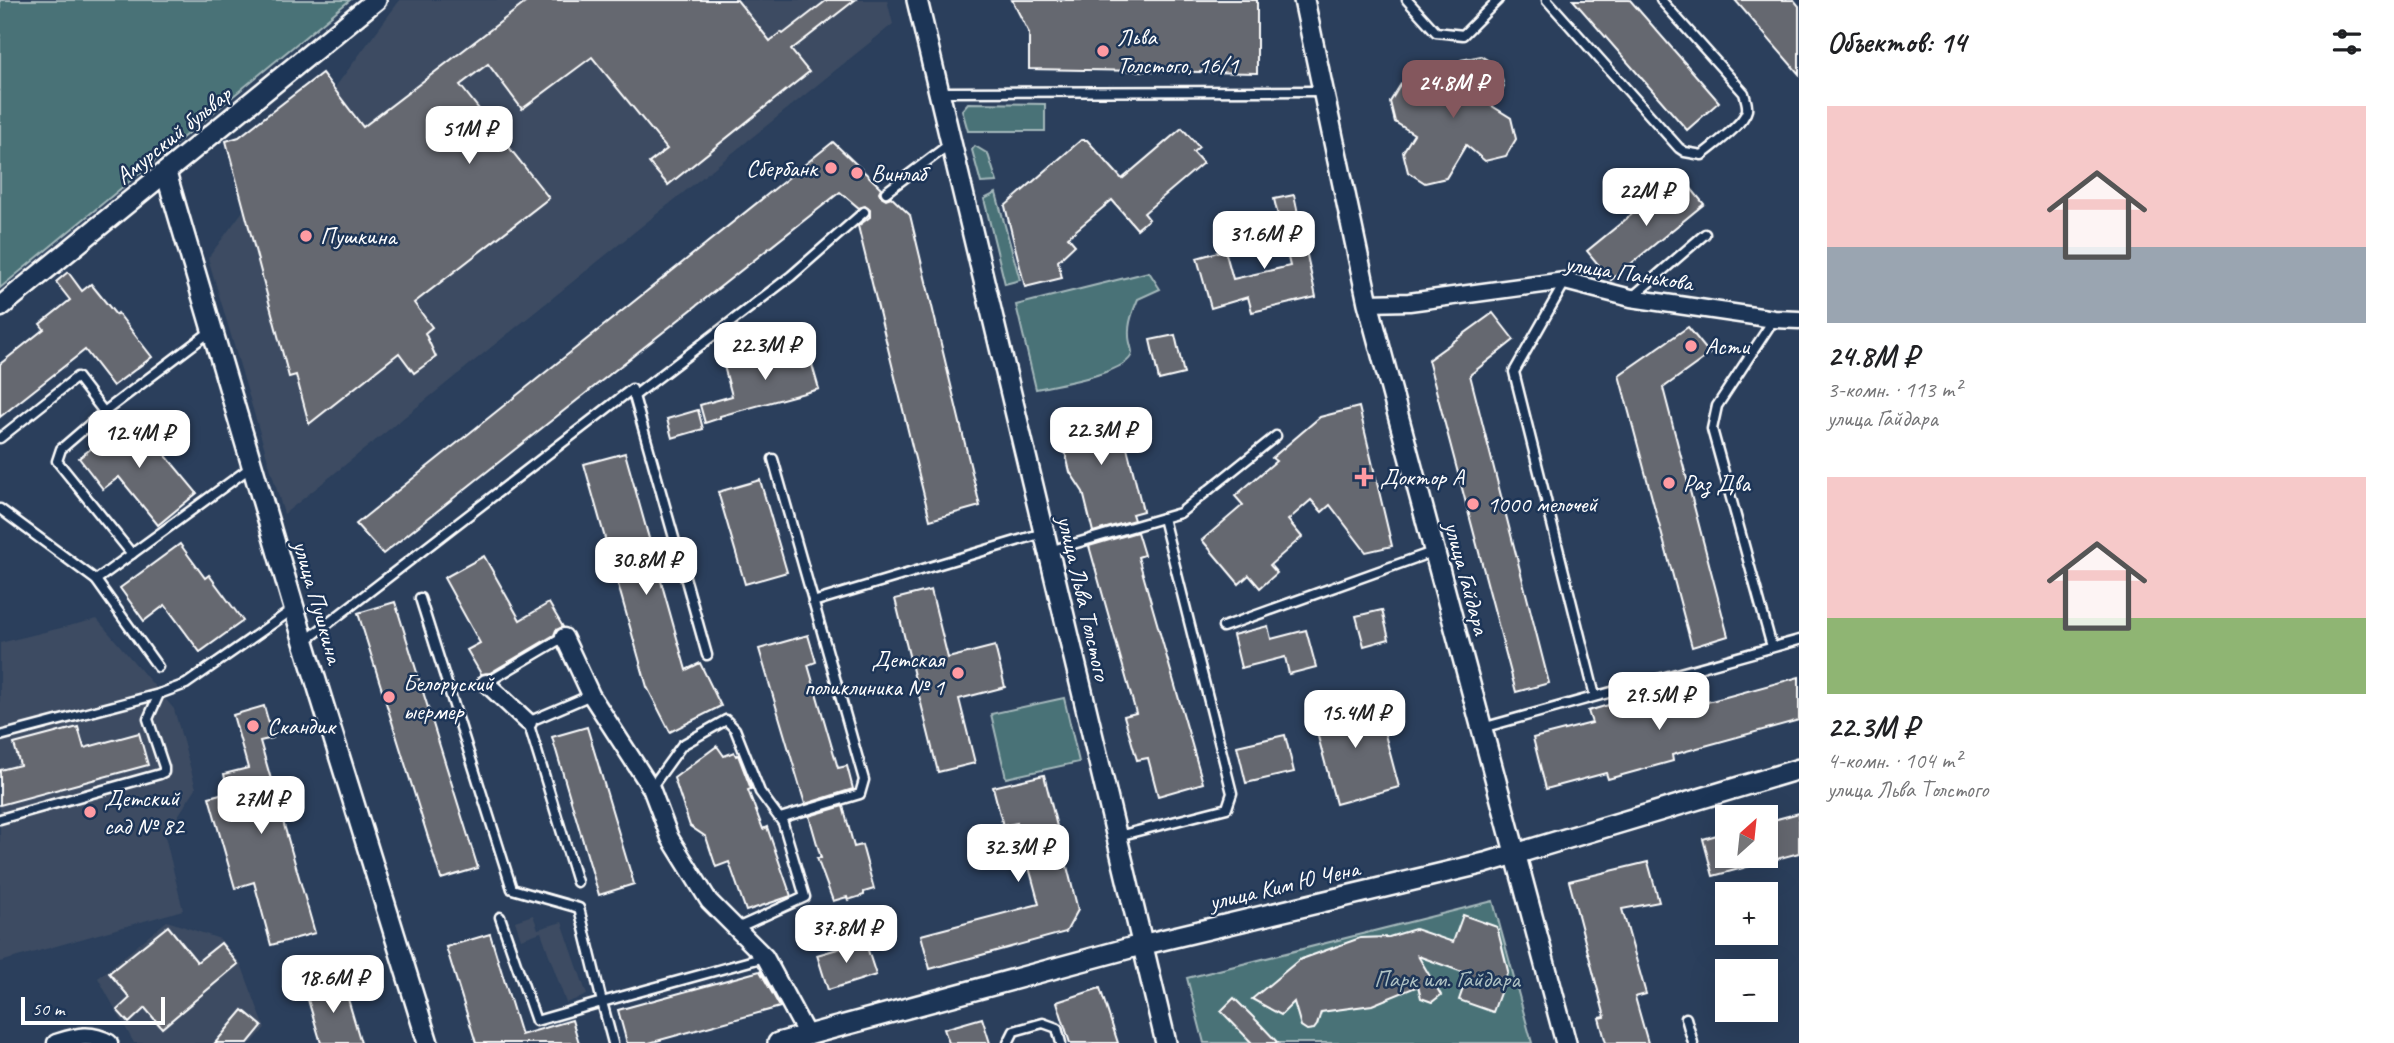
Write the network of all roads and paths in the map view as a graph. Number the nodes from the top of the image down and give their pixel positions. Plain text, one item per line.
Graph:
1 (376, 0) edge
2 (917, 0) edge
3 (1304, 0) edge
4 (1407, 0) edge
5 (1498, 0) edge
6 (1547, 0) edge
7 (1661, 0) edge
8 (1323, 91) junction
9 (939, 92) junction
10 (951, 143) junction
11 (166, 173) junction
12 (886, 192) dead end
13 (864, 212) dead end
14 (1705, 234) dead end
15 (1565, 281) junction
16 (1631, 298) junction
17 (1368, 303) junction
18 (0, 307) edge
19 (1774, 319) junction
20 (1799, 320) edge
21 (214, 329) junction
22 (634, 396) junction
23 (104, 412) junction
24 (1276, 436) dead end
25 (0, 438) edge
26 (774, 459) dead end
27 (253, 466) junction
28 (0, 509) edge
29 (1163, 517) junction
30 (1045, 542) junction
31 (1435, 551) junction
32 (132, 554) junction
33 (96, 580) junction
34 (420, 598) dead end
35 (813, 602) junction
36 (294, 608) junction
37 (1223, 626) dead end
38 (564, 637) joint
39 (1799, 640) edge
40 (304, 642) junction
41 (1772, 647) junction
42 (707, 655) dead end
43 (158, 667) dead end
44 (486, 683) joint
45 (159, 694) junction
46 (592, 695) junction
47 (1595, 696) junction
48 (528, 722) junction
49 (1482, 728) junction
50 (0, 736) edge
51 (1799, 769) edge
52 (651, 788) junction
53 (779, 818) junction
54 (0, 819) edge
55 (1115, 836) junction
56 (1515, 854) junction
57 (577, 882) dead end
58 (500, 917) dead end
59 (736, 928) junction
60 (1141, 945) junction
61 (765, 957) junction
62 (602, 1002) junction
63 (1686, 1018) dead end
64 (807, 1035) junction
65 (56, 1043) edge
66 (109, 1043) edge
67 (428, 1043) edge
68 (613, 1043) edge
69 (778, 1043) edge
70 (1008, 1043) edge
71 (1061, 1043) edge
72 (1166, 1043) edge
73 (1566, 1043) edge
74 (1693, 1043) edge

1 - 11 street, Амурский бульвар
2 - 9 street, улица Льва Толстого
3 - 8 street, улица Гайдара
4 - 5 lane
6 - 7 lane
8 - 9 lane
8 - 17 street, улица Гайдара
9 - 10 street, улица Льва Толстого
10 - 12 lane
10 - 30 street, улица Льва Толстого
11 - 18 street, Амурский бульвар
11 - 21 street, улица Пушкина
13 - 22 lane
14 - 16 lane
15 - 16 street, улица Панькова
15 - 17 street, улица Панькова
15 - 47 lane
16 - 19 street, улица Панькова
17 - 31 street, улица Гайдара
19 - 20 street, улица Панькова
19 - 41 lane
21 - 23 lane
21 - 27 street, улица Пушкина
22 - 40 lane
22 - 42 lane
23 - 25 lane
23 - 32 lane
24 - 29 lane
26 - 35 lane
27 - 32 lane
27 - 36 street, улица Пушкина
28 - 33 lane
29 - 30 lane
29 - 55 lane
30 - 35 lane
30 - 55 street, улица Льва Толстого
31 - 37 lane
31 - 49 street, улица Гайдара
32 - 33 lane
33 - 43 lane
34 - 62 lane
35 - 53 lane
36 - 40 street, улица Пушкина
36 - 45 lane
38 - 44 lane
38 - 46 street
39 - 41 lane
40 - 67 street, улица Пушкина
41 - 47 lane
44 - 48 street
45 - 50 lane
45 - 54 lane
46 - 48 lane
46 - 52 street
47 - 49 lane
48 - 57 lane
49 - 56 street, улица Гайдара
51 - 56 street, улица Ким Ю Чена
52 - 53 lane
52 - 59 street
53 - 59 lane
55 - 60 street, улица Льва Толстого
56 - 60 street, улица Ким Ю Чена
56 - 73 street, улица Гайдара
58 - 62 lane
59 - 61 street
60 - 64 street, улица Ким Ю Чена
60 - 72 street, улица Льва Толстого
61 - 62 lane
61 - 64 street
62 - 68 lane
63 - 74 lane
64 - 69 street, улица Ким Ю Чена
65 - 66 street
70 - 71 lane

